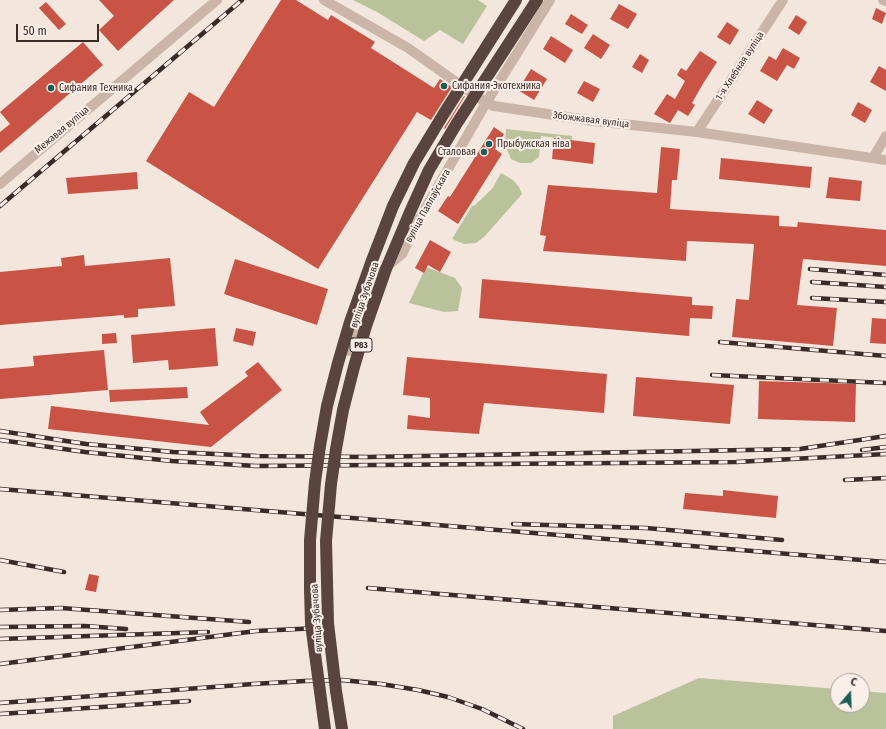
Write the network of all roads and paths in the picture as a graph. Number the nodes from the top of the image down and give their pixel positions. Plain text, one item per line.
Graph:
1 (324, 0) edge
2 (516, 0) edge
3 (536, 0) edge
4 (550, 0) edge
5 (783, 0) edge
6 (213, 1) edge
7 (486, 103) junction
8 (697, 132) junction
9 (886, 136) edge
10 (873, 158) junction
11 (886, 160) edge
12 (0, 184) edge
13 (350, 351) dead end
14 (325, 729) edge
15 (342, 729) edge

1 - 7 street, Збожжавая вуліца
2 - 14 highway, вуліца Зубачова / Р83, bridge
3 - 15 highway, вуліца Зубачова / Р83, bridge
4 - 7 street, вуліца Паплаўскага
5 - 8 street, 1-я Хлебная вуліца
6 - 12 street, Межавая вуліца
7 - 8 street, Збожжавая вуліца
7 - 13 street, вуліца Паплаўскага
8 - 10 street, Збожжавая вуліца
9 - 10 street
10 - 11 street, Збожжавая вуліца

